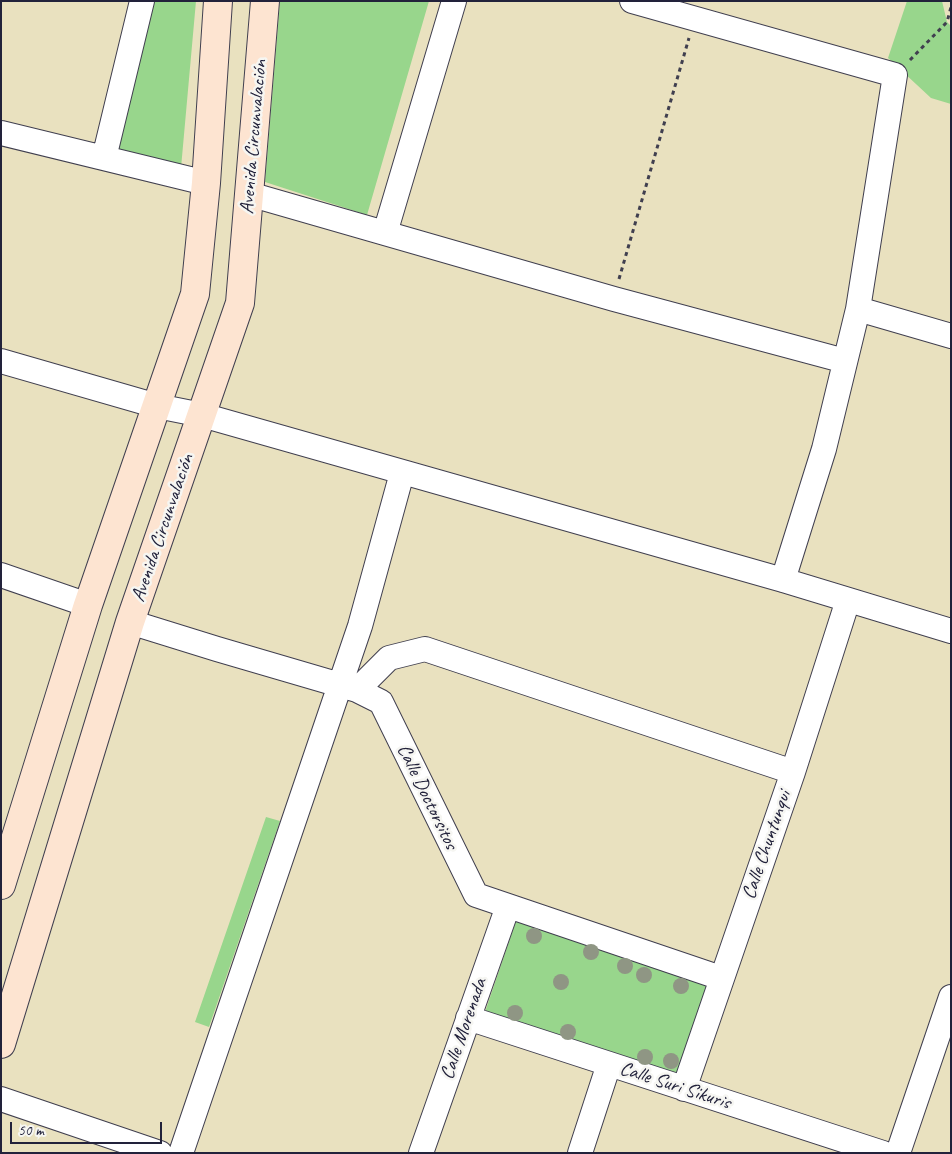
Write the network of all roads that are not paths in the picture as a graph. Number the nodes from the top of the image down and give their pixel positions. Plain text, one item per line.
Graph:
1 (142, 1) edge
2 (218, 1) edge
3 (265, 1) edge
4 (454, 1) edge
5 (632, 1) edge
6 (2, 137) edge
7 (104, 158) junction
8 (206, 183) junction
9 (249, 194) junction
10 (385, 233) junction
11 (858, 309) junction
12 (951, 336) edge
13 (1, 361) edge
14 (845, 361) junction
15 (157, 406) junction
16 (202, 415) junction
17 (402, 473) junction
18 (1, 575) edge
19 (783, 580) junction
20 (848, 600) junction
21 (88, 604) junction
22 (130, 622) junction
23 (951, 630) edge
24 (348, 688) junction
25 (792, 772) junction
26 (1, 885) edge
27 (508, 906) junction
28 (721, 978) junction
29 (951, 997) edge
30 (468, 1018) junction
31 (1, 1044) edge
32 (610, 1064) junction
33 (684, 1089) junction
34 (1, 1099) edge
35 (160, 1153) edge
36 (181, 1153) edge
37 (421, 1153) edge
38 (580, 1153) edge
39 (883, 1153) edge
40 (898, 1153) edge

1 - 7 street
2 - 8 main road
3 - 9 main road, Avenida Circunvalación
4 - 10 street
5 - 11 street
6 - 7 street
7 - 8 street
8 - 15 main road
9 - 10 street
9 - 16 main road, Avenida Circunvalación
10 - 14 street
11 - 12 street
11 - 14 street
13 - 15 street
14 - 19 street
15 - 16 street
15 - 21 main road
16 - 17 street
16 - 22 main road, Avenida Circunvalación
17 - 19 street
17 - 24 street
18 - 21 street
19 - 20 street
20 - 23 street
20 - 25 street, Calle Chuntunqui
21 - 26 main road
22 - 24 street, Calle Doctorsitos
22 - 31 main road, Avenida Circunvalación
24 - 25 street
24 - 27 street, Calle Doctorsitos
24 - 36 street
25 - 28 street, Calle Chuntunqui
27 - 28 street, Calle Doctorsitos
27 - 30 street, Calle Morenada
28 - 33 street, Calle Chuntunqui
29 - 40 street
30 - 32 street, Calle Suri Sikuris
30 - 37 street, Calle Morenada
32 - 33 street, Calle Suri Sikuris
32 - 38 street
33 - 39 street, Calle Suri Sikuris
34 - 35 street

